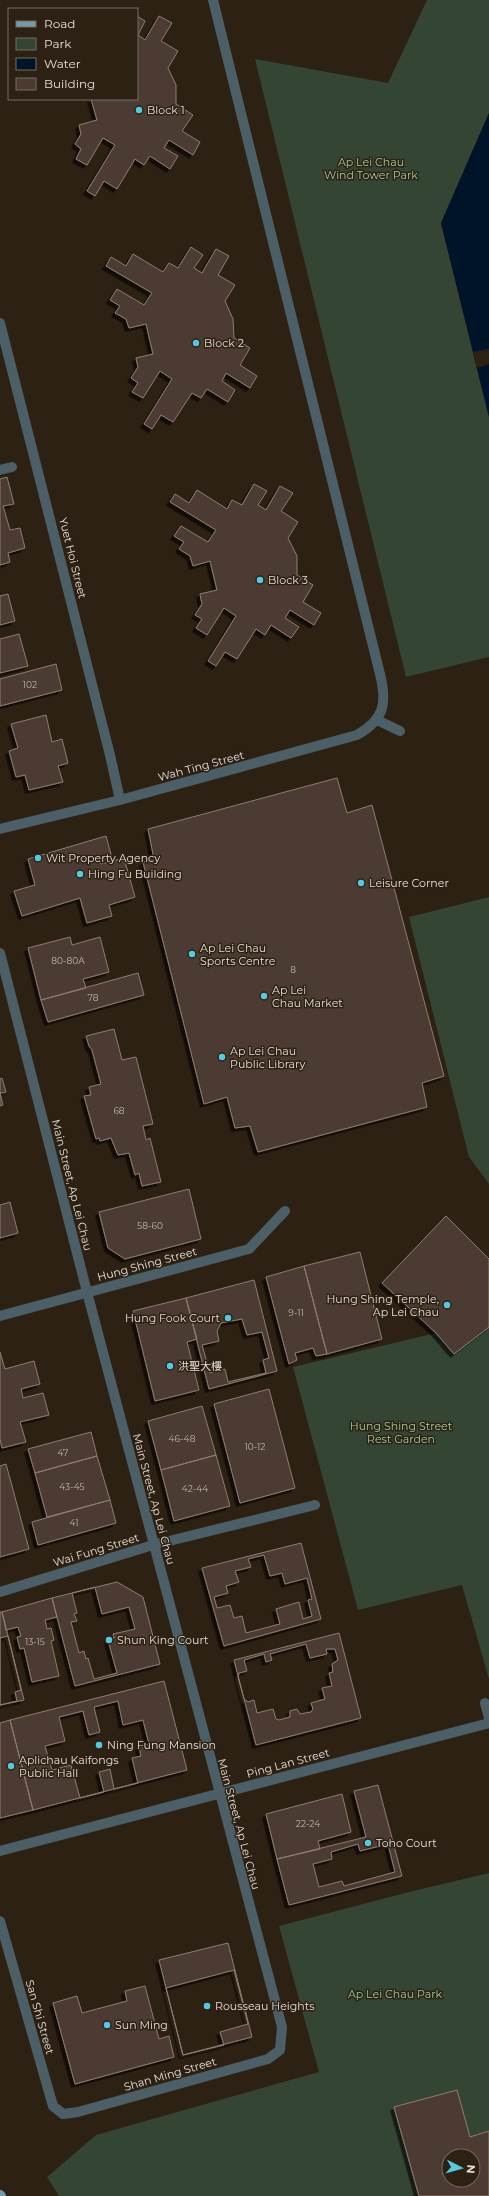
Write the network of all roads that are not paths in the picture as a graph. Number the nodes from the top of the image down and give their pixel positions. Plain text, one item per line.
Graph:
1 (213, 0) edge
2 (0, 323) edge
3 (12, 467) dead end
4 (0, 470) edge
5 (377, 720) junction
6 (400, 731) dead end
7 (120, 800) junction
8 (0, 829) edge
9 (0, 953) edge
10 (285, 1211) dead end
11 (87, 1292) junction
12 (0, 1316) edge
13 (315, 1505) dead end
14 (153, 1545) junction
15 (0, 1592) edge
16 (485, 1704) dead end
17 (489, 1718) edge
18 (489, 1723) edge
19 (218, 1793) junction
20 (0, 1851) edge
21 (0, 1921) edge
22 (280, 2050) joint
23 (63, 2114) joint

1 - 5 street
2 - 7 street, Yuet Hoi Street
3 - 4 street
5 - 6 street
5 - 7 street, Wah Ting Street
7 - 8 street, Wah Ting Street
9 - 11 street, Main Street, Ap Lei Chau
10 - 11 street, Hung Shing Street
11 - 12 street, Hung Shing Street
11 - 14 street, Main Street, Ap Lei Chau
13 - 14 street, Wai Fung Street
14 - 15 street, Wai Fung Street
14 - 19 street, Main Street, Ap Lei Chau
16 - 17 street
18 - 19 street, Ping Lan Street
19 - 20 street, Ping Lan Street
19 - 22 street, Main Street, Ap Lei Chau
21 - 23 street, San Shi Street
22 - 23 street, Shan Ming Street

